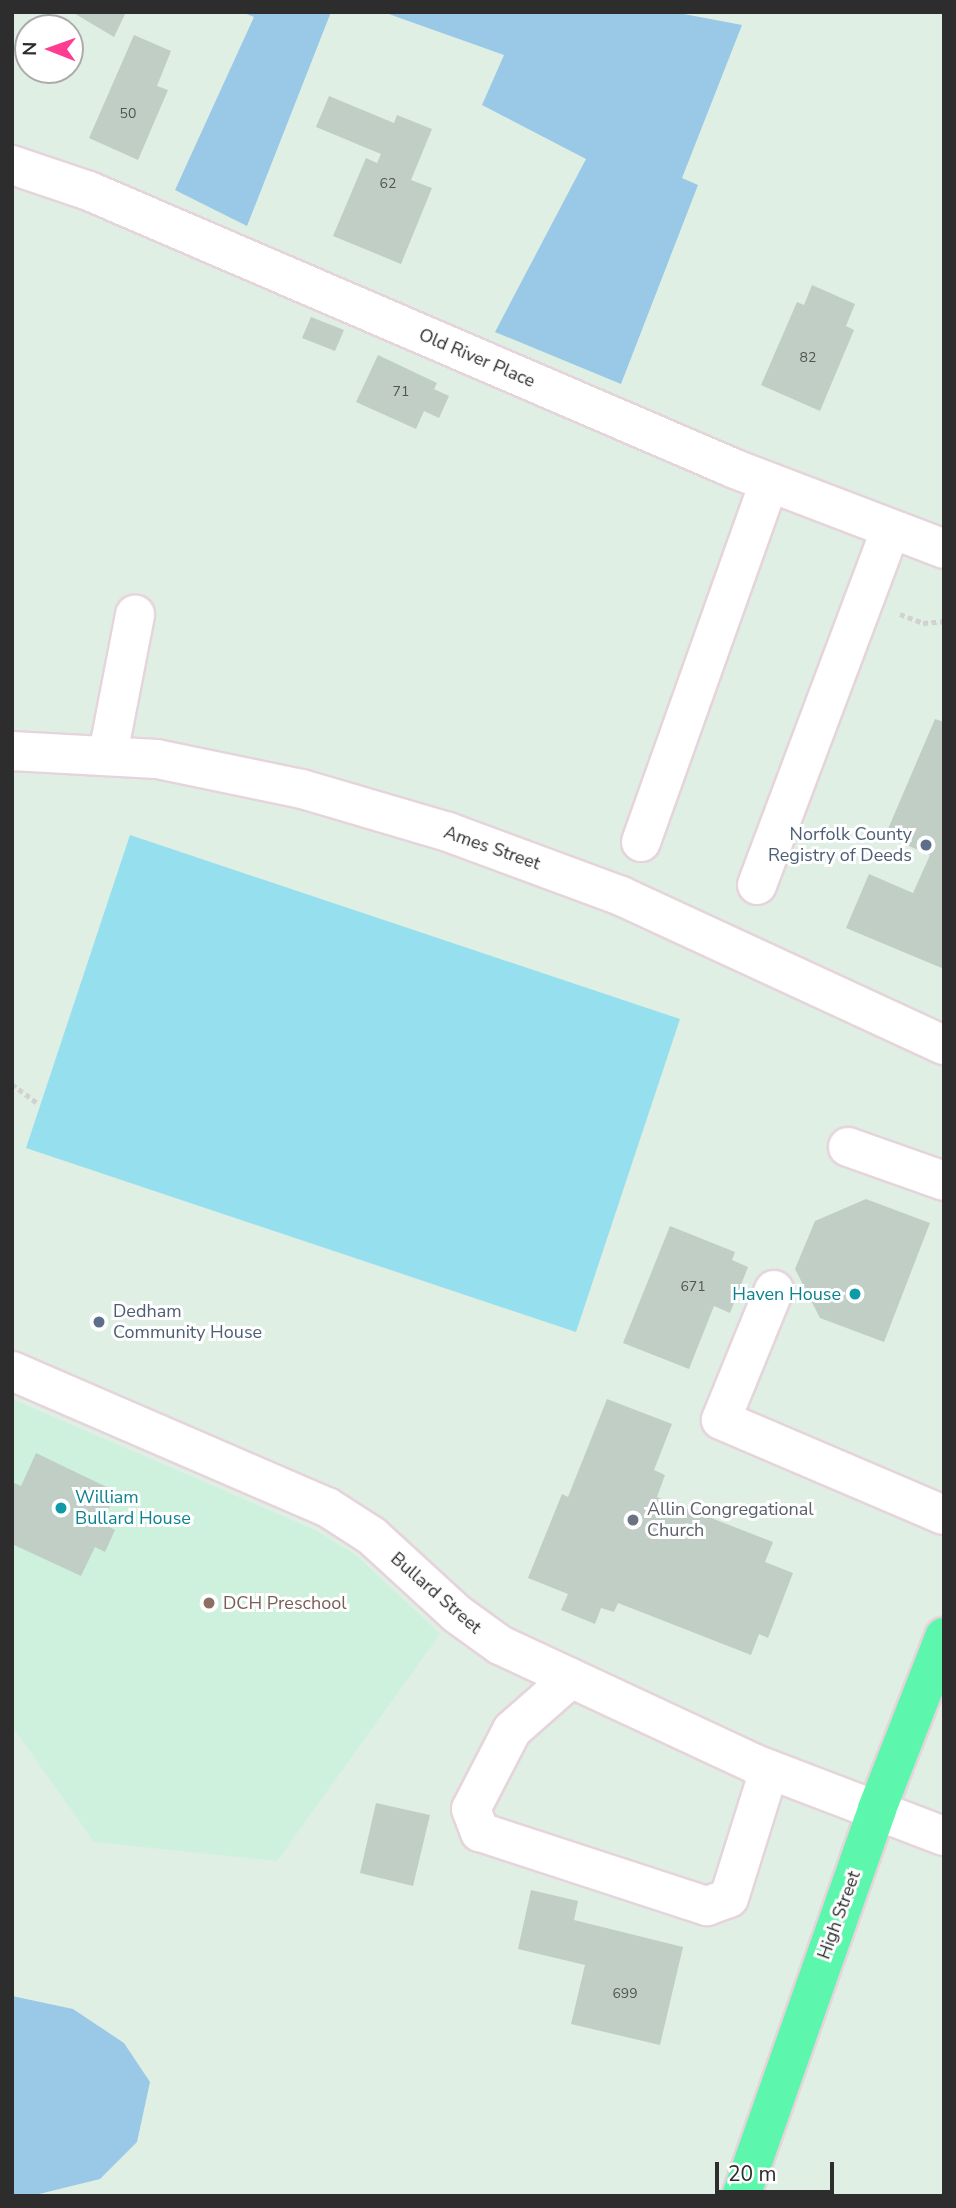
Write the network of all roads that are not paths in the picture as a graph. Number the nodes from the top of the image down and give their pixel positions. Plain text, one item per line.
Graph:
1 (12, 165) edge
2 (769, 482) junction
3 (891, 529) junction
4 (944, 549) edge
5 (135, 615) dead end
6 (12, 751) edge
7 (108, 754) junction
8 (641, 842) dead end
9 (757, 885) dead end
10 (944, 1045) edge
11 (848, 1147) dead end
12 (944, 1181) edge
13 (774, 1290) dead end
14 (12, 1371) edge
15 (944, 1516) edge
16 (944, 1636) edge
17 (571, 1678) junction
18 (769, 1770) junction
19 (877, 1809) junction
20 (944, 1836) edge
21 (741, 2196) edge

1 - 2 street, Old River Place
2 - 3 street, Old River Place
2 - 8 street
3 - 4 street, Old River Place
3 - 9 street
5 - 7 street
6 - 7 street, Ames Street
7 - 10 street, Ames Street
11 - 12 street
13 - 15 street
14 - 17 street, Bullard Street
16 - 19 main road, High Street
17 - 18 street, Bullard Street
17 - 18 street
18 - 19 street, Bullard Street
19 - 20 street, Bullard Street
19 - 21 main road, High Street

